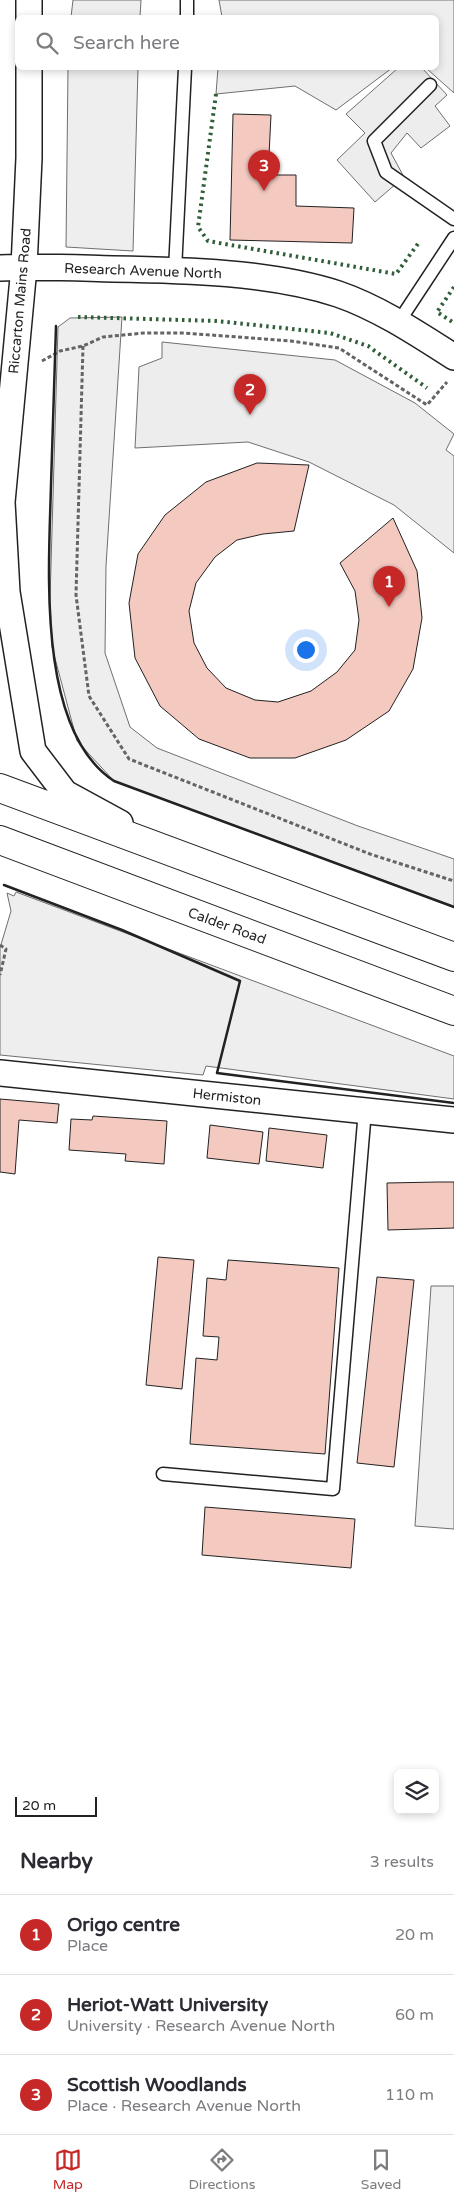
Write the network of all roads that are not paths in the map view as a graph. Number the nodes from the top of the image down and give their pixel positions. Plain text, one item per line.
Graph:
1 (29, 0) edge
2 (187, 0) edge
3 (29, 15) edge
4 (187, 15) edge
5 (29, 70) edge
6 (185, 70) edge
7 (430, 85) dead end
8 (454, 219) edge
9 (454, 238) edge
10 (12, 268) edge
11 (175, 270) junction
12 (398, 323) junction
13 (451, 369) edge
14 (0, 788) edge
15 (0, 840) edge
16 (195, 862) junction
17 (454, 957) edge
18 (454, 1011) edge
19 (0, 1073) edge
20 (365, 1110) junction
21 (454, 1120) edge
22 (163, 1474) dead end

1 - 3 street
2 - 4 lane
5 - 10 street, Riccarton Mains Road
6 - 11 lane
7 - 8 lane
9 - 12 lane
10 - 11 street, Research Avenue North
10 - 16 street, Riccarton Mains Road
11 - 12 street, Research Avenue North
12 - 13 street, Research Avenue North
14 - 16 main road
15 - 18 main road, Calder Road
16 - 17 main road
19 - 20 street, Hermiston
20 - 21 street, Hermiston
20 - 22 lane

